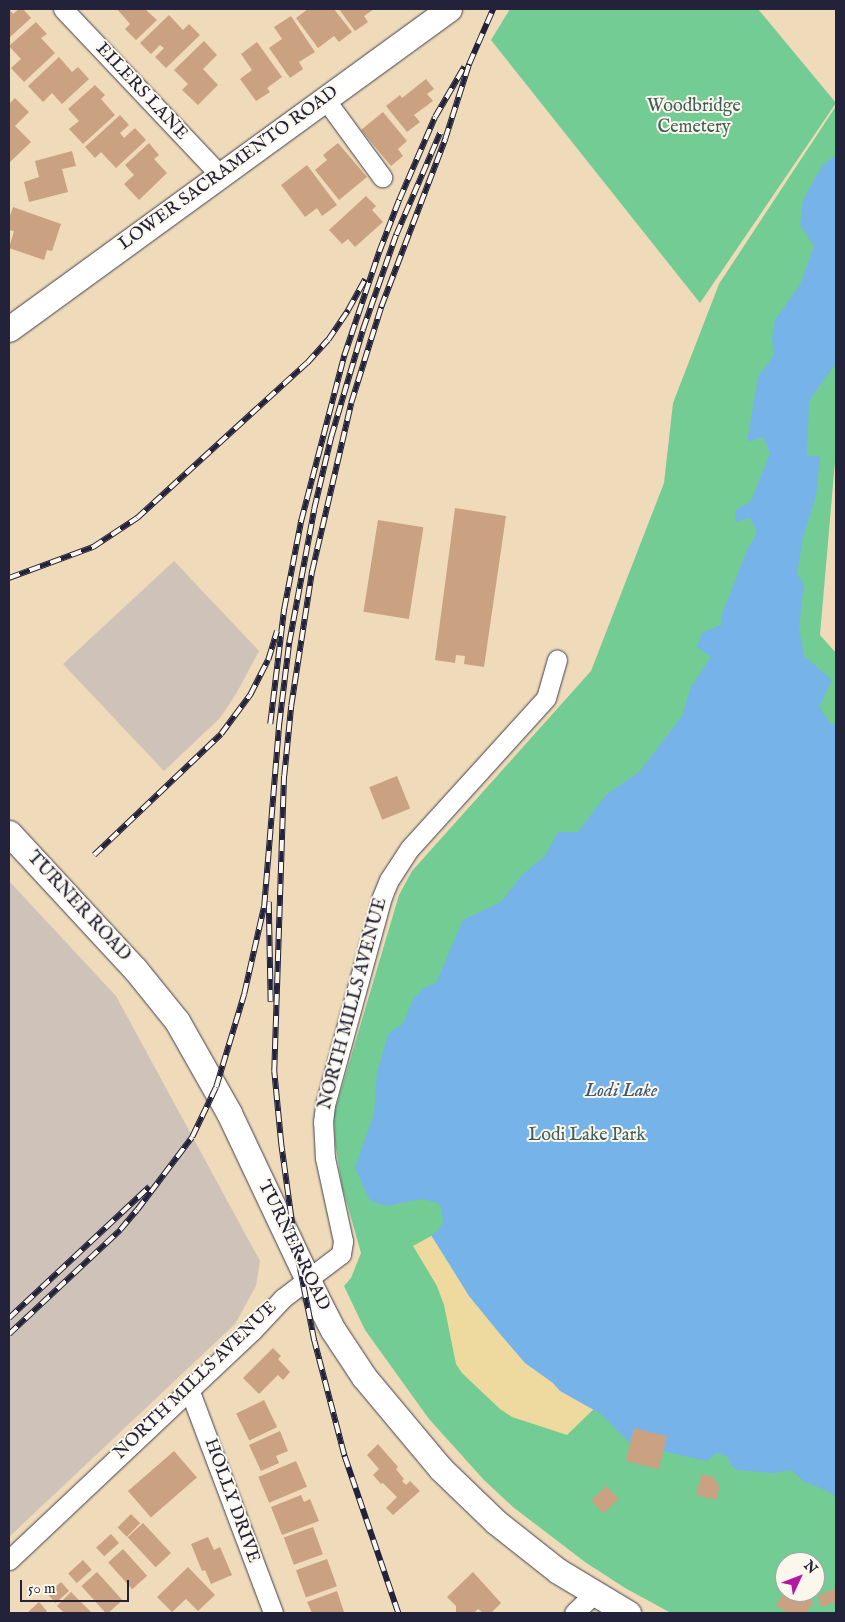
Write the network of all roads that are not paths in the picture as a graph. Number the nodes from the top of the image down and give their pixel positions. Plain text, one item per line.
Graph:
1 (63, 9) edge
2 (449, 9) edge
3 (325, 99) junction
4 (220, 175) junction
5 (382, 177) dead end
6 (9, 329) edge
7 (557, 660) dead end
8 (9, 833) edge
9 (307, 1278) junction
10 (189, 1389) junction
11 (9, 1560) edge
12 (594, 1594) junction
13 (273, 1613) edge
14 (574, 1613) edge
15 (628, 1613) edge

1 - 4 street, EILERS LANE
2 - 3 main road, LOWER SACRAMENTO ROAD
3 - 4 main road, LOWER SACRAMENTO ROAD
3 - 5 street
4 - 6 main road, LOWER SACRAMENTO ROAD
7 - 9 street, NORTH MILLS AVENUE
8 - 9 main road, TURNER ROAD
9 - 10 street, NORTH MILLS AVENUE
9 - 12 main road, TURNER ROAD
10 - 11 street, NORTH MILLS AVENUE
10 - 13 street, HOLLY DRIVE
12 - 14 street
12 - 15 main road, TURNER ROAD

